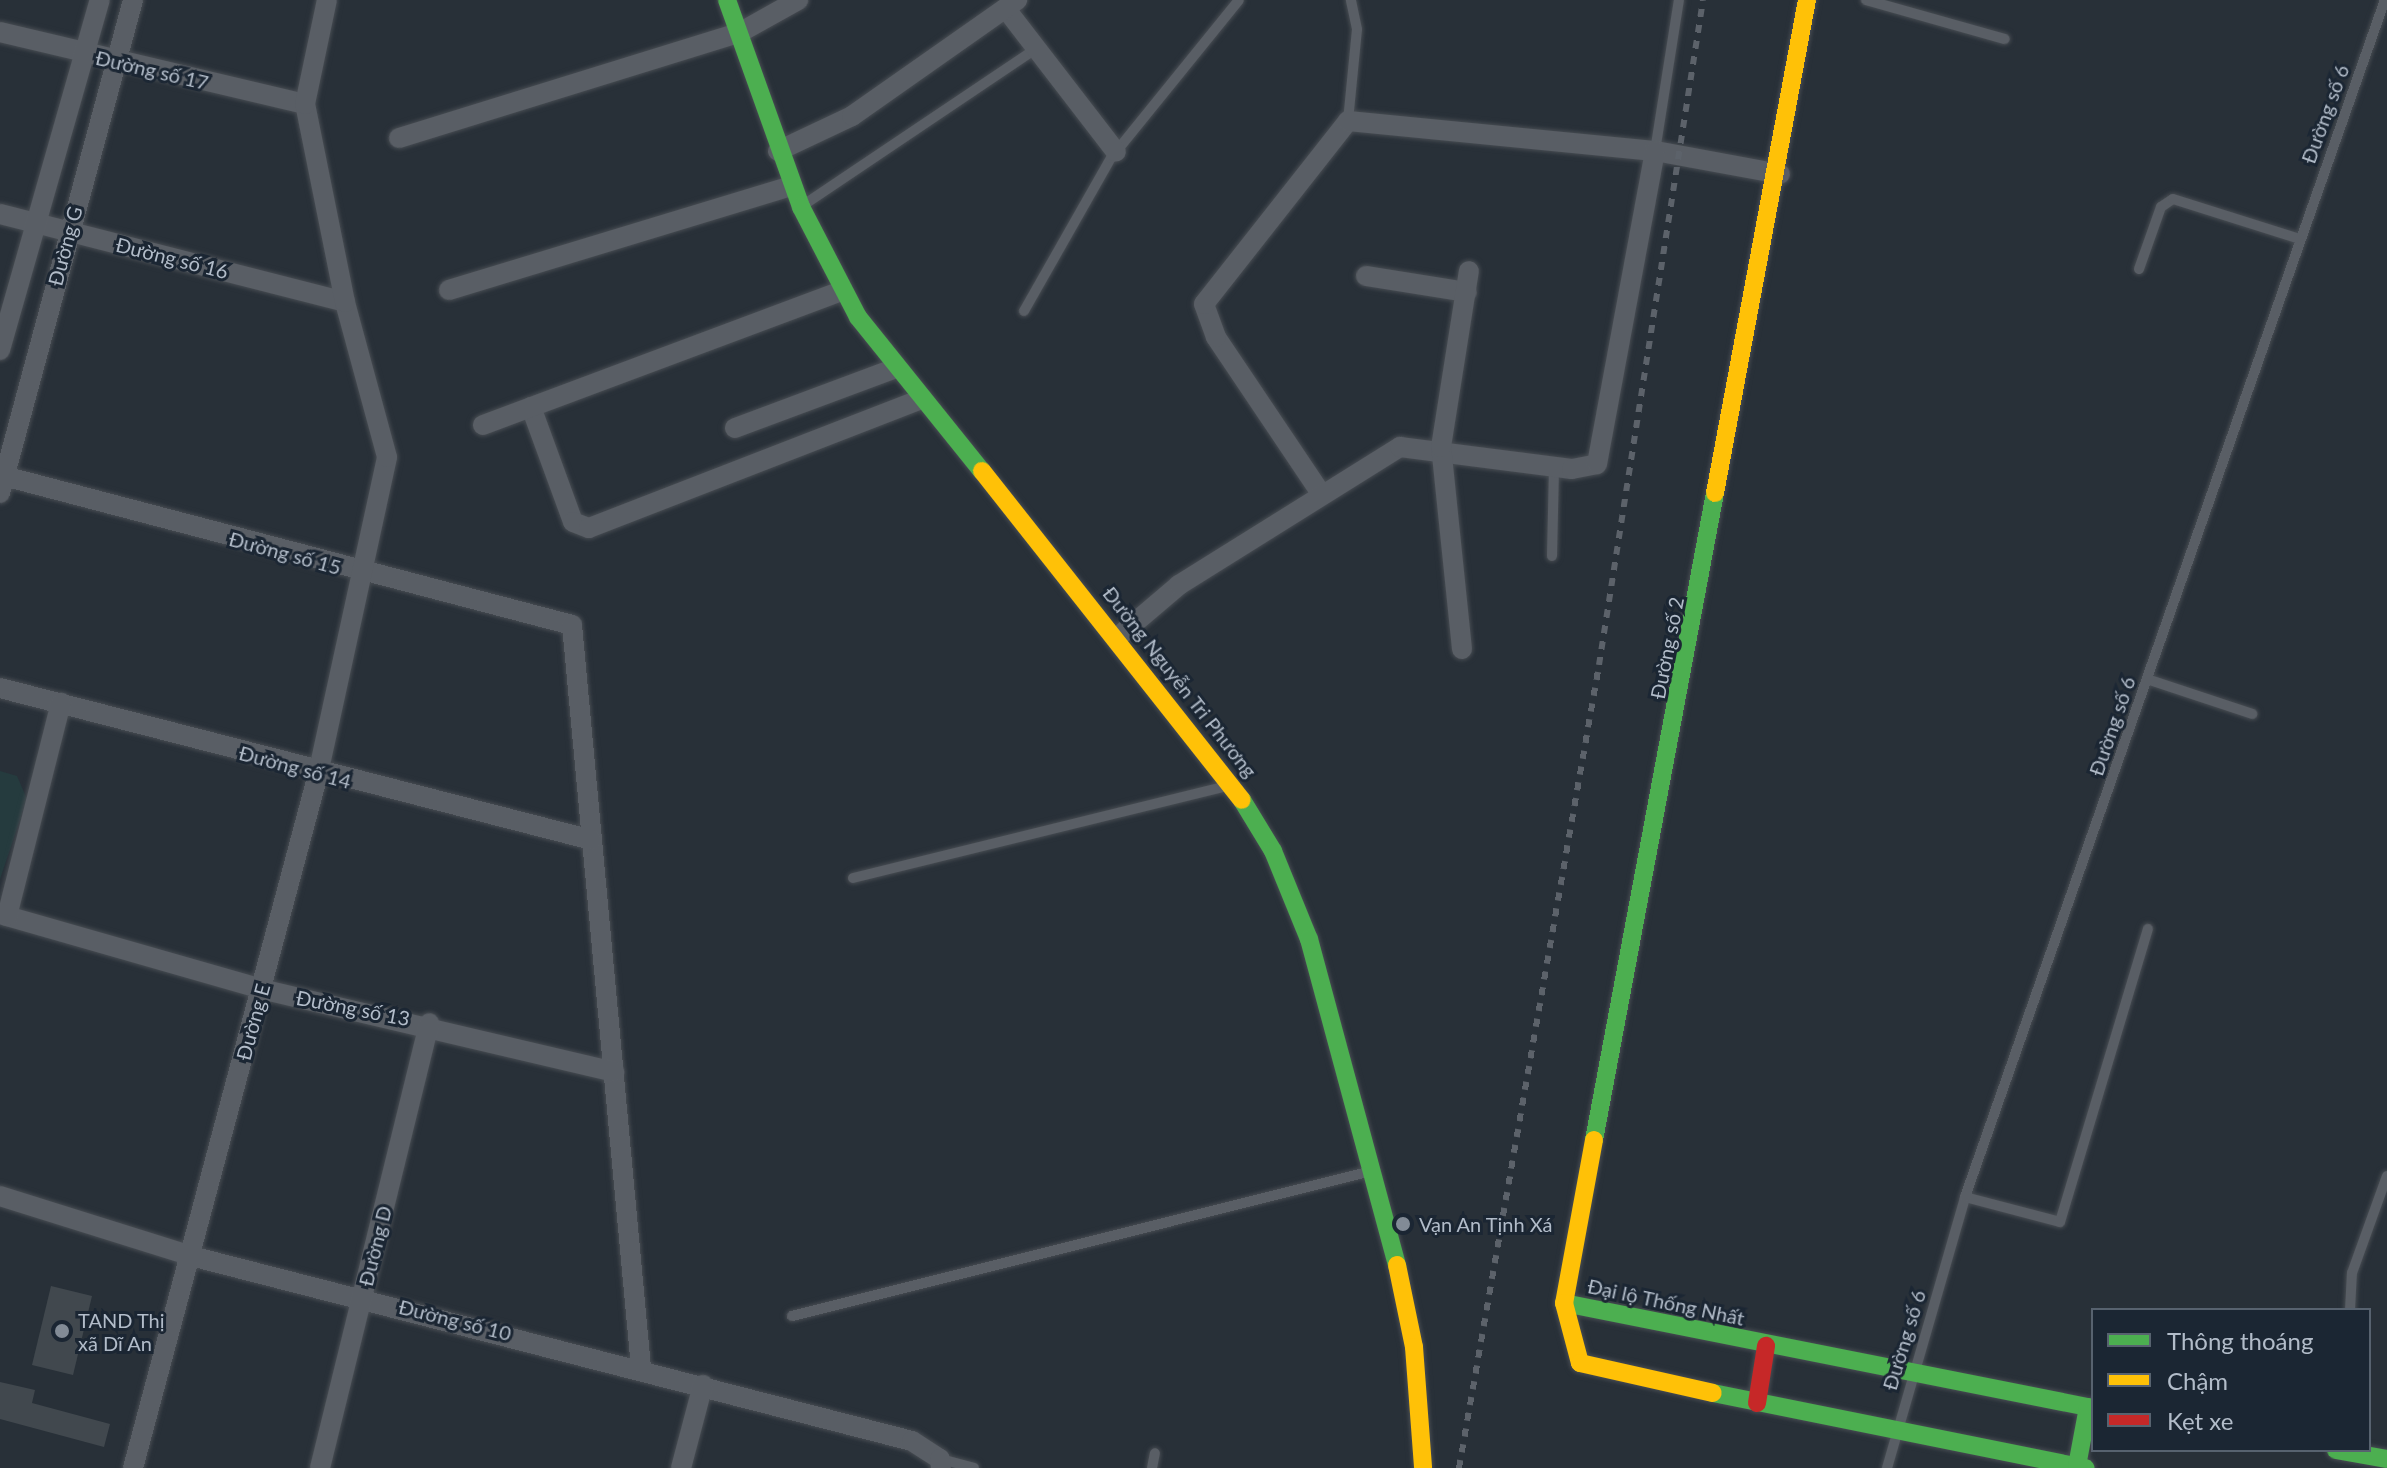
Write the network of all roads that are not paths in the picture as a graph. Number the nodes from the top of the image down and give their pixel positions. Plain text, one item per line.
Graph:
1 (100, 0) edge
2 (133, 0) edge
3 (327, 0) edge
4 (727, 0) edge
5 (798, 0) edge
6 (1239, 0) edge
7 (1351, 0) edge
8 (1679, 0) edge
9 (1807, 0) edge
10 (1866, 0) edge
11 (2385, 0) edge
12 (1011, 5) edge
13 (0, 32) edge
14 (739, 33) junction
15 (2005, 39) dead end
16 (1036, 49) junction
17 (86, 55) junction
18 (118, 64) junction
19 (305, 104) junction
20 (1348, 121) junction
21 (399, 138) dead end
22 (778, 151) junction
23 (1655, 151) junction
24 (1116, 152) junction
25 (1780, 174) junction
26 (792, 186) junction
27 (801, 207) junction
28 (0, 214) edge
29 (34, 223) junction
30 (68, 232) junction
31 (2300, 239) junction
32 (2139, 269) dead end
33 (1469, 271) dead end
34 (1366, 276) dead end
35 (449, 290) dead end
36 (842, 291) junction
37 (1467, 292) junction
38 (345, 302) junction
39 (1024, 311) dead end
40 (0, 350) edge
41 (894, 369) junction
42 (919, 400) junction
43 (531, 407) junction
44 (483, 425) dead end
45 (735, 428) dead end
46 (1441, 447) junction
47 (1554, 466) junction
48 (1, 481) edge
49 (1320, 492) junction
50 (1552, 556) dead end
51 (363, 574) junction
52 (1118, 637) junction
53 (1462, 649) dead end
54 (2147, 679) junction
55 (0, 688) edge
56 (61, 703) junction
57 (2252, 714) dead end
58 (318, 774) junction
59 (1233, 785) junction
60 (592, 840) junction
61 (853, 878) dead end
62 (3, 915) edge
63 (2148, 929) dead end
64 (261, 989) junction
65 (429, 1023) junction
66 (614, 1072) junction
67 (1374, 1171) junction
68 (2387, 1176) edge
69 (0, 1196) edge
70 (1965, 1197) junction
71 (191, 1256) junction
72 (362, 1296) junction
73 (1564, 1303) junction
74 (2350, 1308) edge
75 (792, 1316) dead end
76 (1766, 1346) junction
77 (641, 1368) junction
78 (1914, 1377) junction
79 (703, 1385) junction
80 (1757, 1403) junction
81 (2091, 1407) edge
82 (1893, 1434) junction
83 (2343, 1452) edge
84 (1155, 1453) dead end
85 (2364, 1458) edge
86 (2387, 1459) edge
87 (940, 1464) edge
88 (2082, 1467) edge
89 (133, 1468) edge
90 (320, 1468) edge
91 (681, 1468) edge
92 (974, 1468) edge
93 (1152, 1468) edge
94 (1423, 1468) edge
95 (1887, 1468) edge

1 - 17 street, Đường G
2 - 18 street, Đường G
3 - 19 street
4 - 14 street, Đường Nguyễn Tri Phương
5 - 14 street
6 - 24 lane
7 - 20 lane
8 - 23 lane
9 - 25 street, Đường số 2
10 - 15 lane
11 - 31 lane, Đường số 6
12 - 16 street
12 - 22 street
13 - 17 street, Đường số 17
14 - 21 street
14 - 22 street, Đường Nguyễn Tri Phương
16 - 24 street
16 - 27 lane
17 - 18 street, Đường số 17
17 - 29 street, Đường G
18 - 19 street, Đường số 17
18 - 30 street, Đường G
19 - 38 street, Đường E
20 - 23 street
20 - 49 street
22 - 26 street, Đường Nguyễn Tri Phương
23 - 25 street
23 - 47 street
24 - 39 lane
25 - 73 street, Đường số 2
26 - 27 street, Đường Nguyễn Tri Phương
26 - 35 street
27 - 36 street, Đường Nguyễn Tri Phương
28 - 29 street, Đường số 16
29 - 30 street, Đường số 16
29 - 40 street, Đường G
30 - 38 street, Đường số 16
30 - 48 street, Đường G
31 - 32 lane
31 - 54 lane, Đường số 6
33 - 37 street
34 - 37 street
36 - 41 street, Đường Nguyễn Tri Phương
36 - 43 street
37 - 46 street
38 - 51 street, Đường E
41 - 42 street, Đường Nguyễn Tri Phương
41 - 45 street
42 - 43 street
42 - 52 street, Đường Nguyễn Tri Phương
43 - 44 street
46 - 47 street
46 - 49 street
46 - 53 street
47 - 50 lane
48 - 51 street, Đường số 15
49 - 52 street
51 - 58 street, Đường E
51 - 60 street, Đường số 15
52 - 59 street, Đường Nguyễn Tri Phương
54 - 57 lane
54 - 70 lane, Đường số 6
55 - 56 street, Đường số 14
56 - 58 street, Đường số 14
56 - 62 street
58 - 60 street, Đường số 14
58 - 64 street, Đường E
59 - 61 lane
59 - 67 street, Đường Nguyễn Tri Phương
60 - 66 street
62 - 64 street, Đường số 13
63 - 70 lane
64 - 65 street, Đường số 13
64 - 71 street, Đường E
65 - 66 street, Đường số 13
65 - 72 street, Đường D
66 - 77 street
67 - 75 lane
67 - 94 street, Đường Nguyễn Tri Phương
68 - 74 lane
69 - 71 street, Đường số 10
70 - 78 lane, Đường số 6
71 - 72 street, Đường số 10
71 - 89 street, Đường E
72 - 77 street, Đường số 10
72 - 90 street, Đường D
73 - 76 street, Đại lộ Thống Nhất
73 - 80 street, Đại lộ Thống Nhất
76 - 78 street, Đại lộ Thống Nhất
76 - 80 street
77 - 79 street, Đường số 10
78 - 81 street, Đại lộ Thống Nhất
78 - 82 lane, Đường số 6
79 - 87 street, Đường số 10
79 - 91 street
80 - 82 street, Đại lộ Thống Nhất
81 - 88 street
82 - 88 street, Đại lộ Thống Nhất
82 - 95 lane, Đường số 6
83 - 85 street
84 - 93 lane
85 - 86 street
87 - 92 lane

